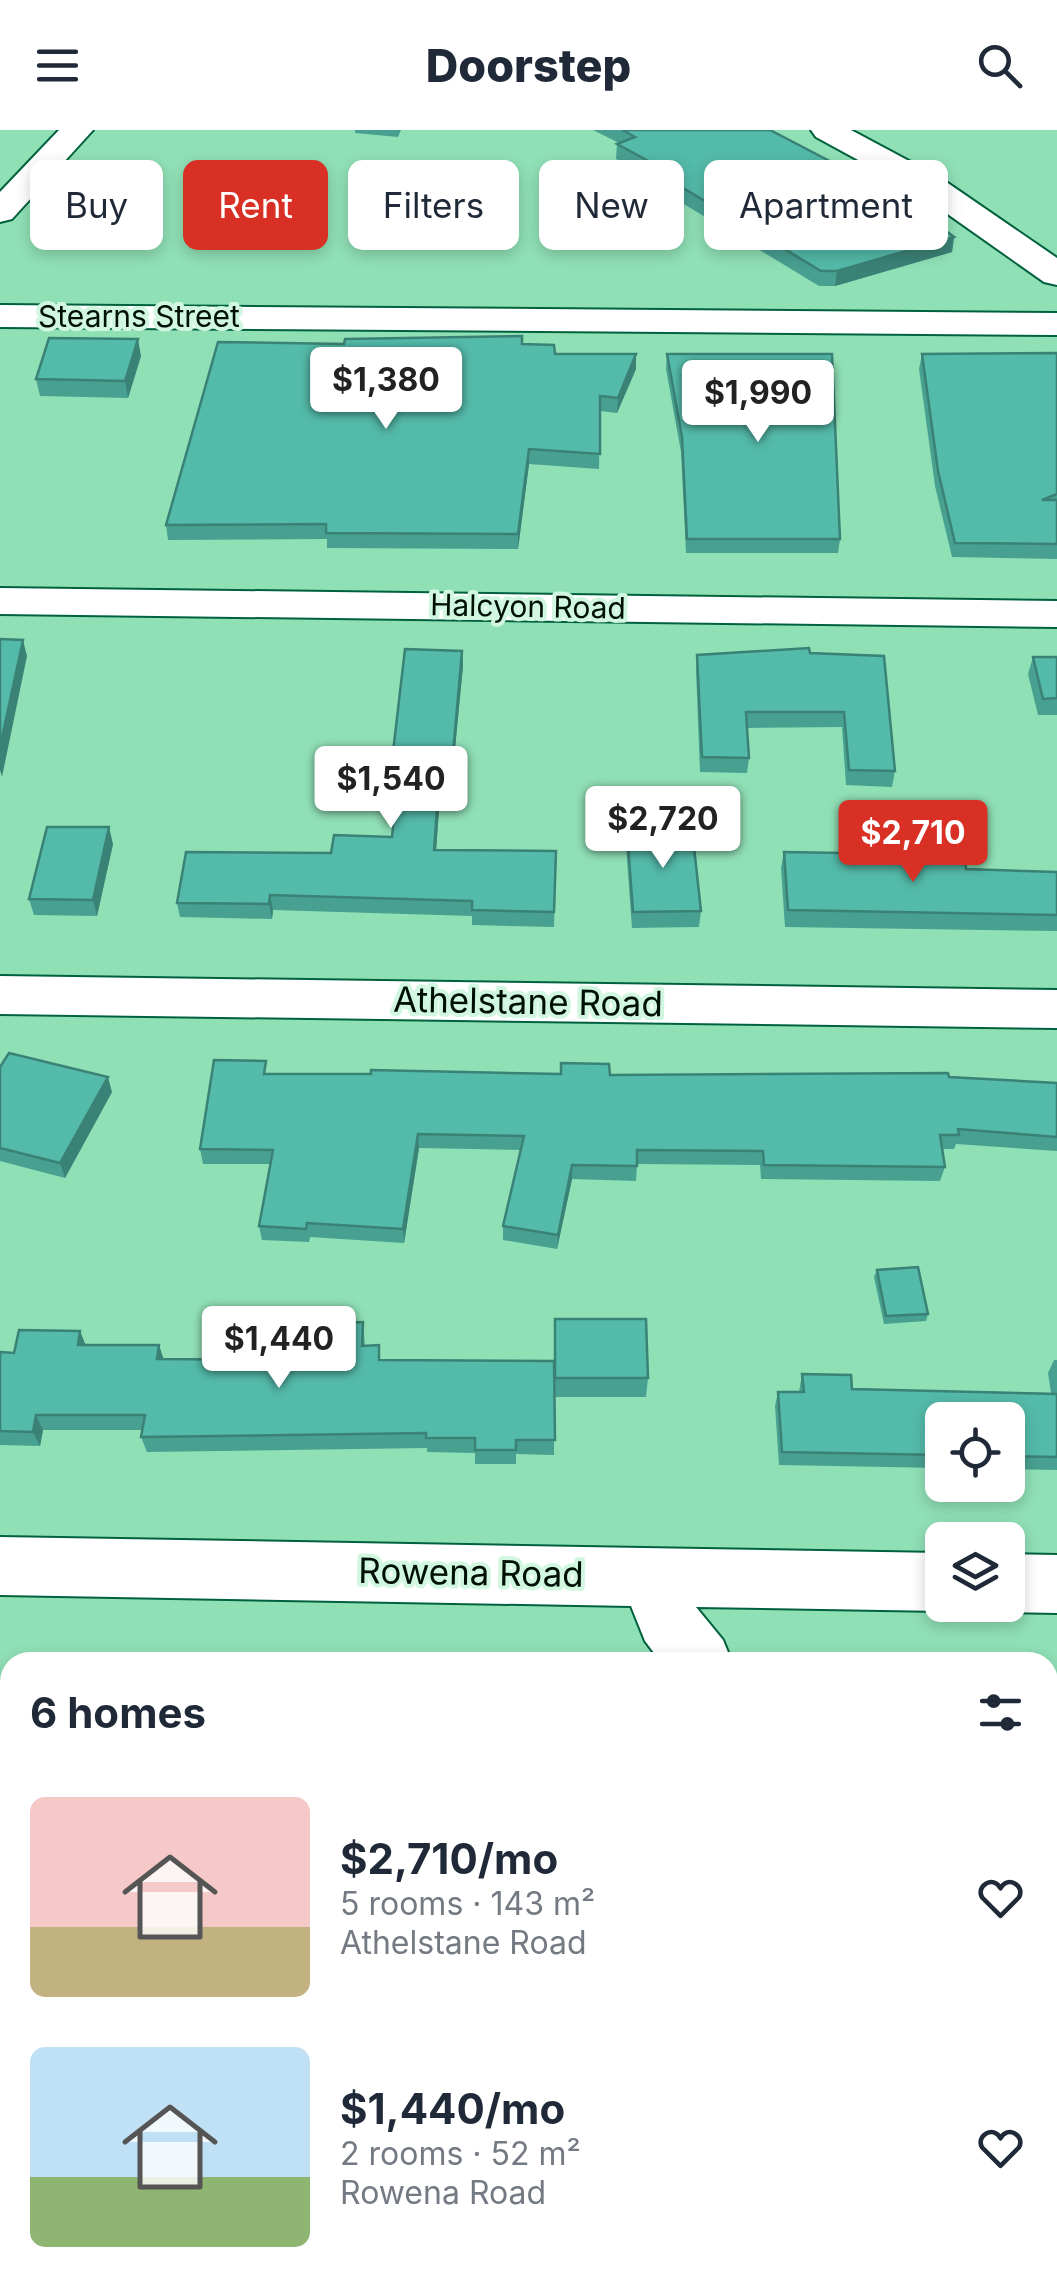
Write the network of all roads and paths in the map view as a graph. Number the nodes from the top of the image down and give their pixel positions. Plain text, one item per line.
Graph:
1 (76, 130) edge
2 (827, 130) edge
3 (0, 212) edge
4 (1057, 274) edge
5 (0, 316) edge
6 (1057, 324) edge
7 (0, 601) edge
8 (1057, 614) edge
9 (0, 996) edge
10 (1057, 1009) edge
11 (0, 1566) edge
12 (653, 1576) junction
13 (925, 1582) edge
14 (1025, 1583) edge
15 (1057, 1584) edge
16 (692, 1652) edge

1 - 3 street
2 - 4 street
5 - 6 street, Stearns Street
7 - 8 street, Halcyon Road
9 - 10 street, Athelstane Road
11 - 12 street, Rowena Road
12 - 13 street, Rowena Road
12 - 16 street
14 - 15 street

